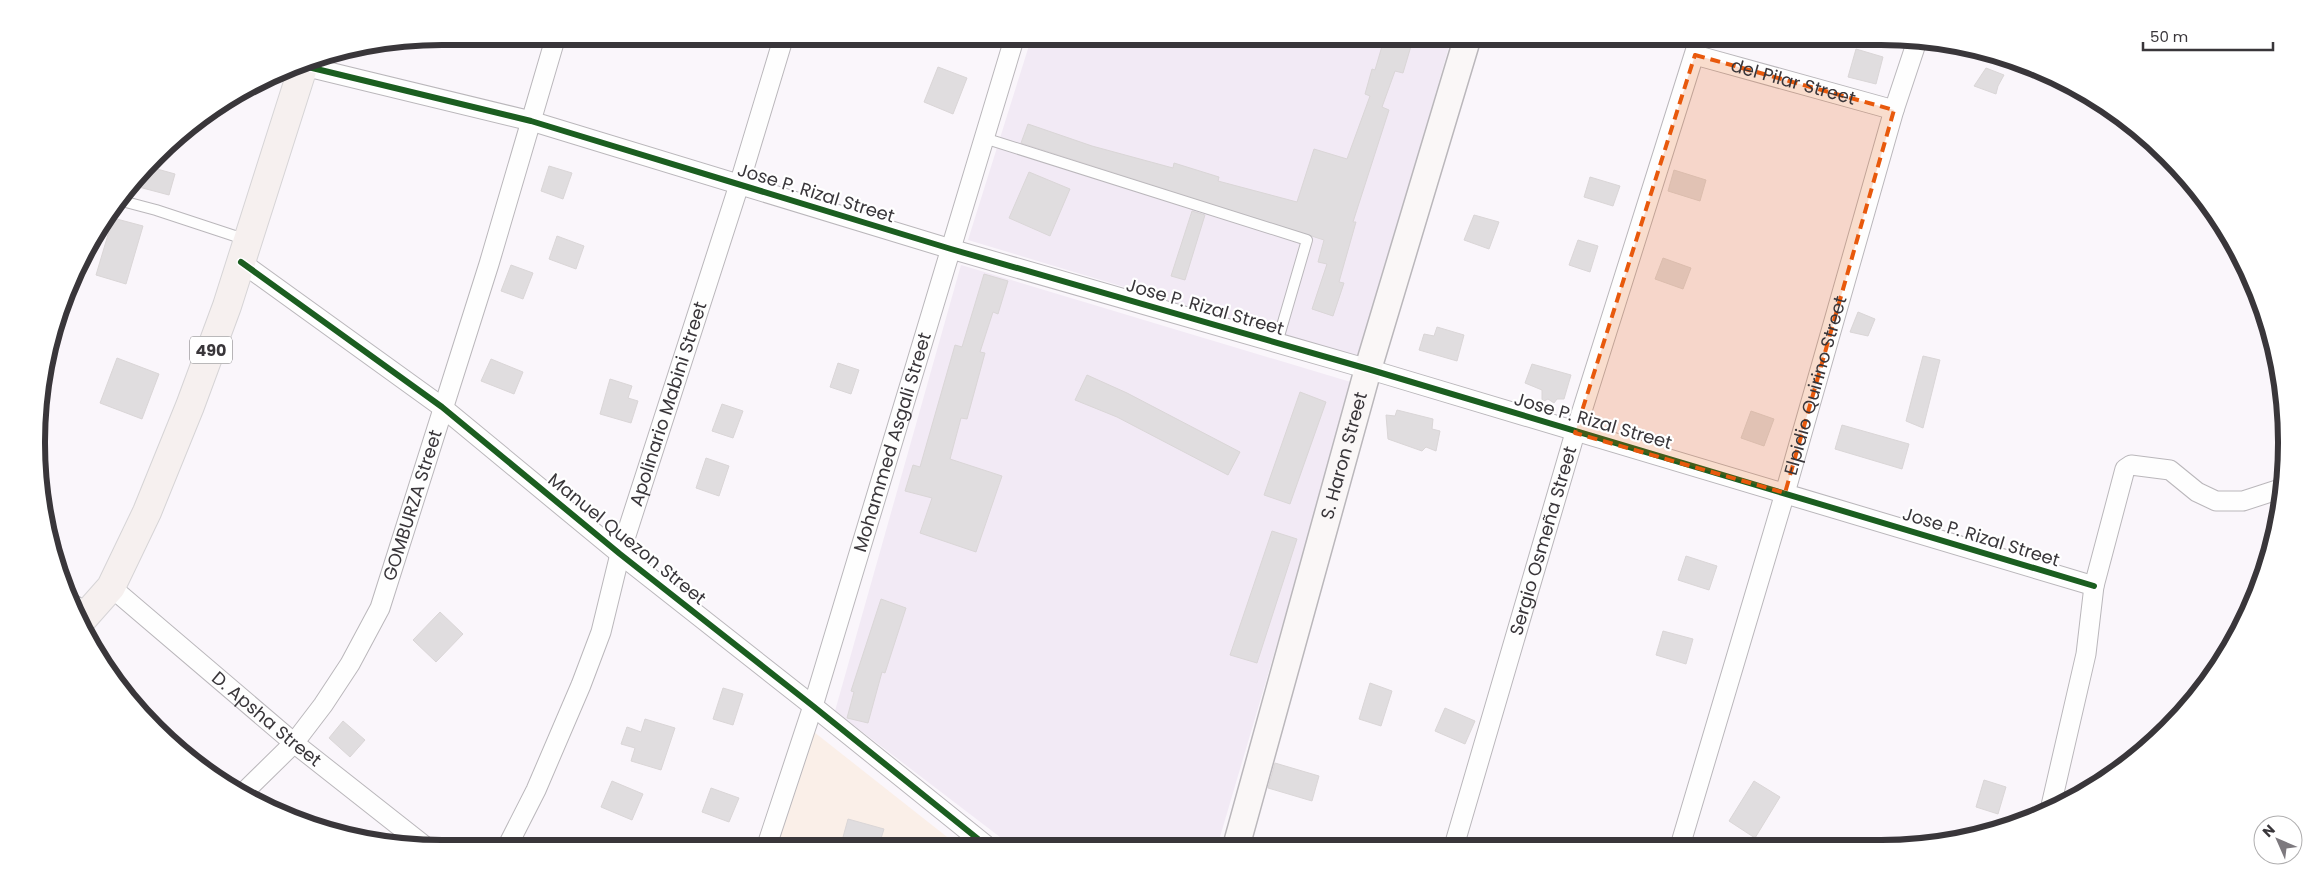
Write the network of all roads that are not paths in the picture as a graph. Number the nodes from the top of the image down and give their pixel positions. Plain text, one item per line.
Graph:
1 (553, 45) edge
2 (781, 45) edge
3 (1012, 45) edge
4 (1465, 45) edge
5 (1698, 45) edge
6 (1915, 47) edge
7 (1695, 54) junction
8 (316, 66) edge
9 (303, 70) edge
10 (1894, 110) junction
11 (531, 121) junction
12 (984, 138) junction
13 (739, 185) junction
14 (126, 202) edge
15 (951, 249) junction
16 (244, 251) junction
17 (1277, 343) junction
18 (1368, 369) junction
19 (442, 407) junction
20 (1575, 432) junction
21 (2275, 491) edge
22 (1785, 493) junction
23 (620, 554) junction
24 (2094, 586) junction
25 (111, 587) junction
26 (85, 616) edge
27 (813, 706) junction
28 (294, 743) junction
29 (247, 789) edge
30 (2052, 801) edge
31 (417, 839) edge
32 (511, 840) edge
33 (769, 840) edge
34 (978, 840) edge
35 (1238, 840) edge
36 (1456, 840) edge
37 (1682, 840) edge

1 - 11 street, GOMBURZA Street
2 - 13 street, Apolinario Mabini Street
3 - 12 street, Mohammed Asgali Street
4 - 18 street, S. Haron Street
5 - 7 street, Sergio Osmeña Street
6 - 10 street, Elpidio Quirino Street
7 - 10 street, del Pilar Street
7 - 20 street, Sergio Osmeña Street
8 - 11 street, Jose P. Rizal Street
9 - 16 main road, 490
10 - 22 street, Elpidio Quirino Street
11 - 13 street, Jose P. Rizal Street
11 - 19 street, GOMBURZA Street
12 - 15 street, Mohammed Asgali Street
12 - 17 lane
13 - 15 street, Jose P. Rizal Street
13 - 23 street, Apolinario Mabini Street
14 - 16 lane
15 - 17 street, Jose P. Rizal Street
15 - 27 street, Mohammed Asgali Street
16 - 19 street, Manuel Quezon Street
16 - 25 main road, 490
17 - 18 street, Jose P. Rizal Street
18 - 20 street, Jose P. Rizal Street
18 - 35 street, S. Haron Street
19 - 23 street, Manuel Quezon Street
19 - 28 street, GOMBURZA Street
20 - 22 street, Jose P. Rizal Street
20 - 36 street, Sergio Osmeña Street
21 - 24 street
22 - 24 street, Jose P. Rizal Street
22 - 37 street, Elpidio Quirino Street
23 - 27 street, Manuel Quezon Street
23 - 32 street, Apolinario Mabini Street
24 - 30 street
25 - 26 main road, 490
25 - 28 street, D. Apsha Street
27 - 33 street, Mohammed Asgali Street
27 - 34 street, Manuel Quezon Street
28 - 29 street, GOMBURZA Street
28 - 31 street, D. Apsha Street

